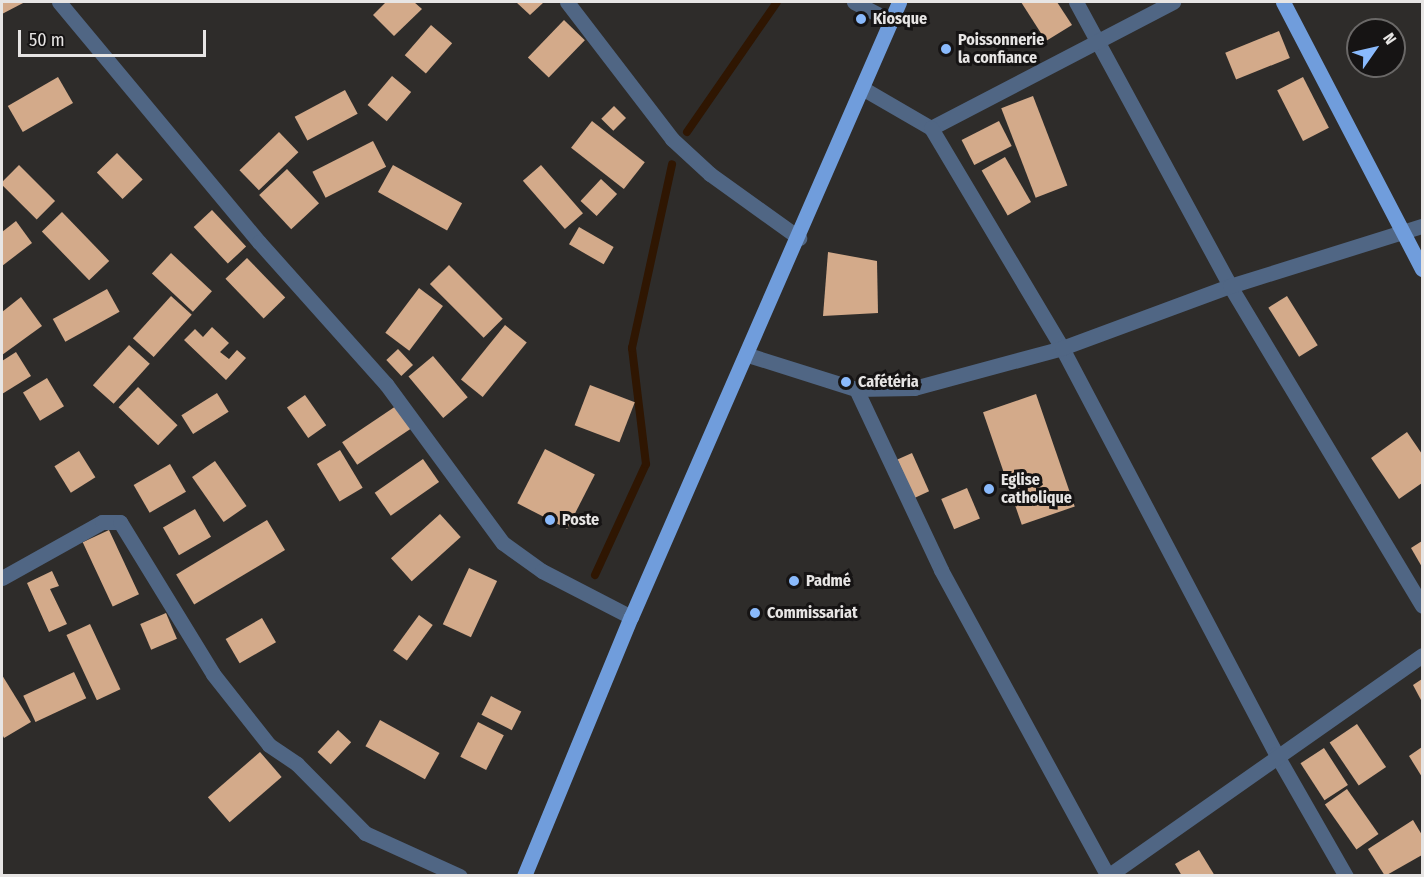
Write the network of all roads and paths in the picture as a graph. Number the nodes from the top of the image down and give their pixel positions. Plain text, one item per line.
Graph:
1 (59, 2) edge
2 (567, 2) edge
3 (854, 2) edge
4 (899, 2) edge
5 (1076, 2) edge
6 (1173, 2) edge
7 (1283, 2) edge
8 (891, 21) junction
9 (1096, 43) junction
10 (862, 88) junction
11 (931, 128) junction
12 (1422, 226) edge
13 (1403, 231) junction
14 (799, 238) junction
15 (1422, 269) edge
16 (1230, 286) junction
17 (1062, 348) junction
18 (747, 355) junction
19 (856, 389) junction
20 (2, 578) edge
21 (1422, 606) edge
22 (631, 617) junction
23 (1422, 655) edge
24 (1276, 754) junction
25 (460, 876) edge
26 (524, 876) edge
27 (1108, 876) edge
28 (1346, 876) edge

1 - 22 street
2 - 14 street
3 - 8 street
4 - 8 main road
5 - 9 street
6 - 9 street
7 - 13 main road
8 - 10 main road
9 - 11 street
9 - 16 street
10 - 11 street
10 - 14 main road
11 - 17 street
12 - 13 street
13 - 15 main road
13 - 16 street
14 - 18 main road
16 - 17 street
16 - 21 street
17 - 19 street
17 - 24 street
18 - 19 street
18 - 22 main road
19 - 27 street
20 - 25 street
22 - 26 main road
23 - 24 street
24 - 27 street
24 - 28 street

